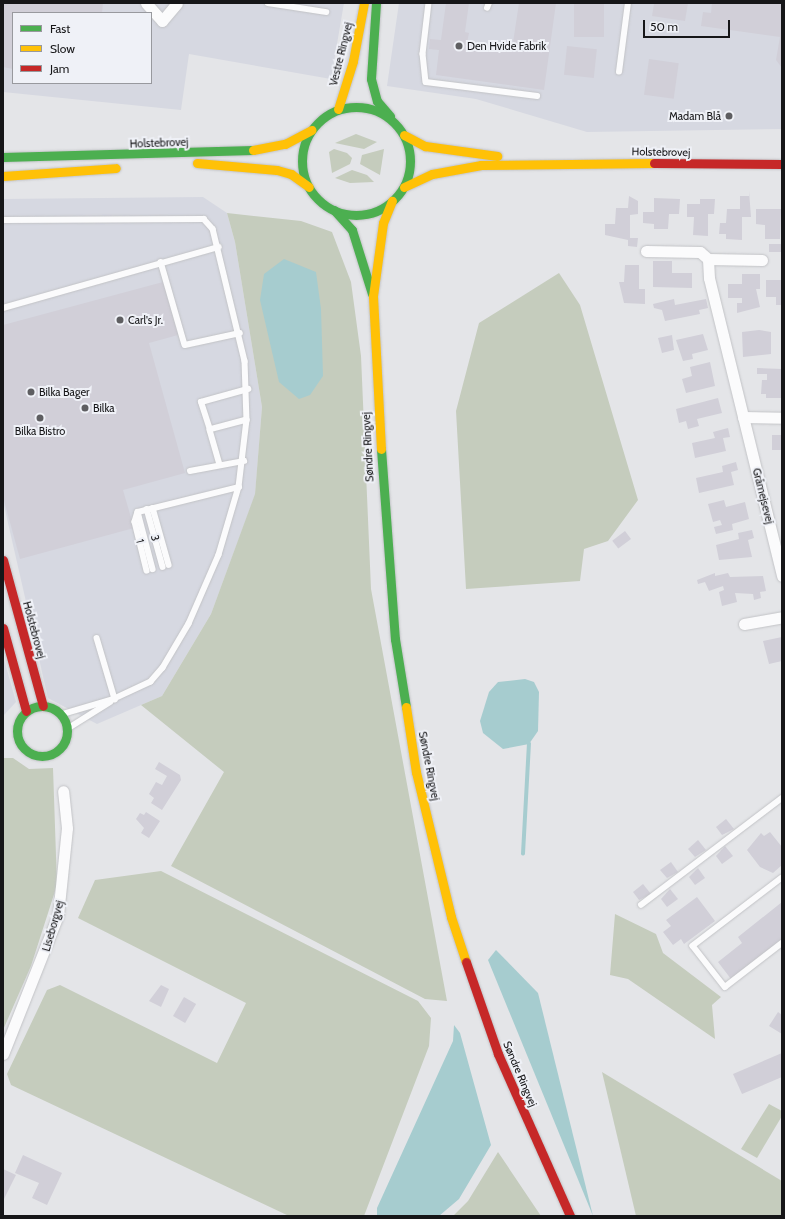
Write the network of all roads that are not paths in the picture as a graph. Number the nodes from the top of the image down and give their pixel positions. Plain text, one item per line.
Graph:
1 (146, 3) edge
2 (177, 3) edge
3 (268, 3) edge
4 (364, 3) edge
5 (376, 3) edge
6 (429, 3) edge
7 (628, 3) edge
8 (326, 12) dead end
9 (619, 72) dead end
10 (537, 96) dead end
11 (338, 110) junction
12 (396, 123) junction
13 (311, 130) junction
14 (404, 135) junction
15 (3, 157) edge
16 (540, 162) junction
17 (185, 164) dead end
18 (782, 164) edge
19 (130, 167) dead end
20 (3, 176) edge
21 (404, 186) junction
22 (309, 187) junction
23 (392, 201) junction
24 (331, 209) junction
25 (3, 220) edge
26 (218, 247) junction
27 (646, 251) dead end
28 (708, 259) junction
29 (762, 260) dead end
30 (161, 262) junction
31 (373, 296) junction
32 (3, 308) edge
33 (240, 333) junction
34 (248, 389) junction
35 (743, 417) junction
36 (782, 418) edge
37 (247, 420) junction
38 (210, 430) junction
39 (244, 461) junction
40 (220, 464) junction
41 (190, 472) dead end
42 (239, 487) junction
43 (150, 508) junction
44 (779, 547) edge
45 (3, 560) edge
46 (166, 566) dead end
47 (150, 570) dead end
48 (782, 576) edge
49 (782, 617) edge
50 (744, 624) dead end
51 (3, 628) edge
52 (97, 638) dead end
53 (116, 699) junction
54 (43, 706) junction
55 (26, 711) junction
56 (61, 714) junction
57 (67, 729) junction
58 (18, 740) junction
59 (7, 741) dead end
60 (64, 791) dead end
61 (782, 798) edge
62 (782, 878) edge
63 (641, 905) dead end
64 (782, 943) edge
65 (3, 1054) edge
66 (570, 1216) edge

1 - 2 street
3 - 8 lane
4 - 11 main road, Vestre Ringvej
5 - 12 main road
6 - 10 lane
7 - 9 lane
11 - 12 main road
11 - 13 main road
12 - 14 main road
13 - 15 main road, Holstebrovej
13 - 22 main road
14 - 16 main road, Holstebrovej
14 - 21 main road
16 - 18 main road, Holstebrovej
16 - 21 main road, Holstebrovej
17 - 22 main road, Holstebrovej
19 - 20 main road, Holstebrovej
21 - 23 main road
22 - 24 main road
23 - 24 main road
23 - 31 main road, Søndre Ringvej
24 - 31 main road, Søndre Ringvej
25 - 26 lane
26 - 30 lane
26 - 33 lane
27 - 28 street
28 - 29 street
28 - 35 street, Gråmejsevej
30 - 32 lane
30 - 33 lane
31 - 66 main road, Søndre Ringvej
33 - 34 lane
34 - 37 lane
34 - 38 lane
35 - 36 street
35 - 44 street, Gråmejsevej
37 - 38 lane
37 - 39 lane
38 - 40 lane
39 - 40 lane
39 - 42 lane
40 - 41 lane
42 - 43 lane
42 - 53 lane
43 - 46 lane
43 - 47 lane
44 - 48 street, Gråmejsevej
45 - 54 main road, Holstebrovej
49 - 50 street
51 - 55 main road
52 - 53 lane
53 - 56 lane
53 - 57 lane
54 - 55 main road
54 - 56 main road
55 - 58 main road
56 - 57 main road
57 - 58 main road
58 - 59 main road
60 - 65 street, Liseborgvej
61 - 63 lane
62 - 64 lane

